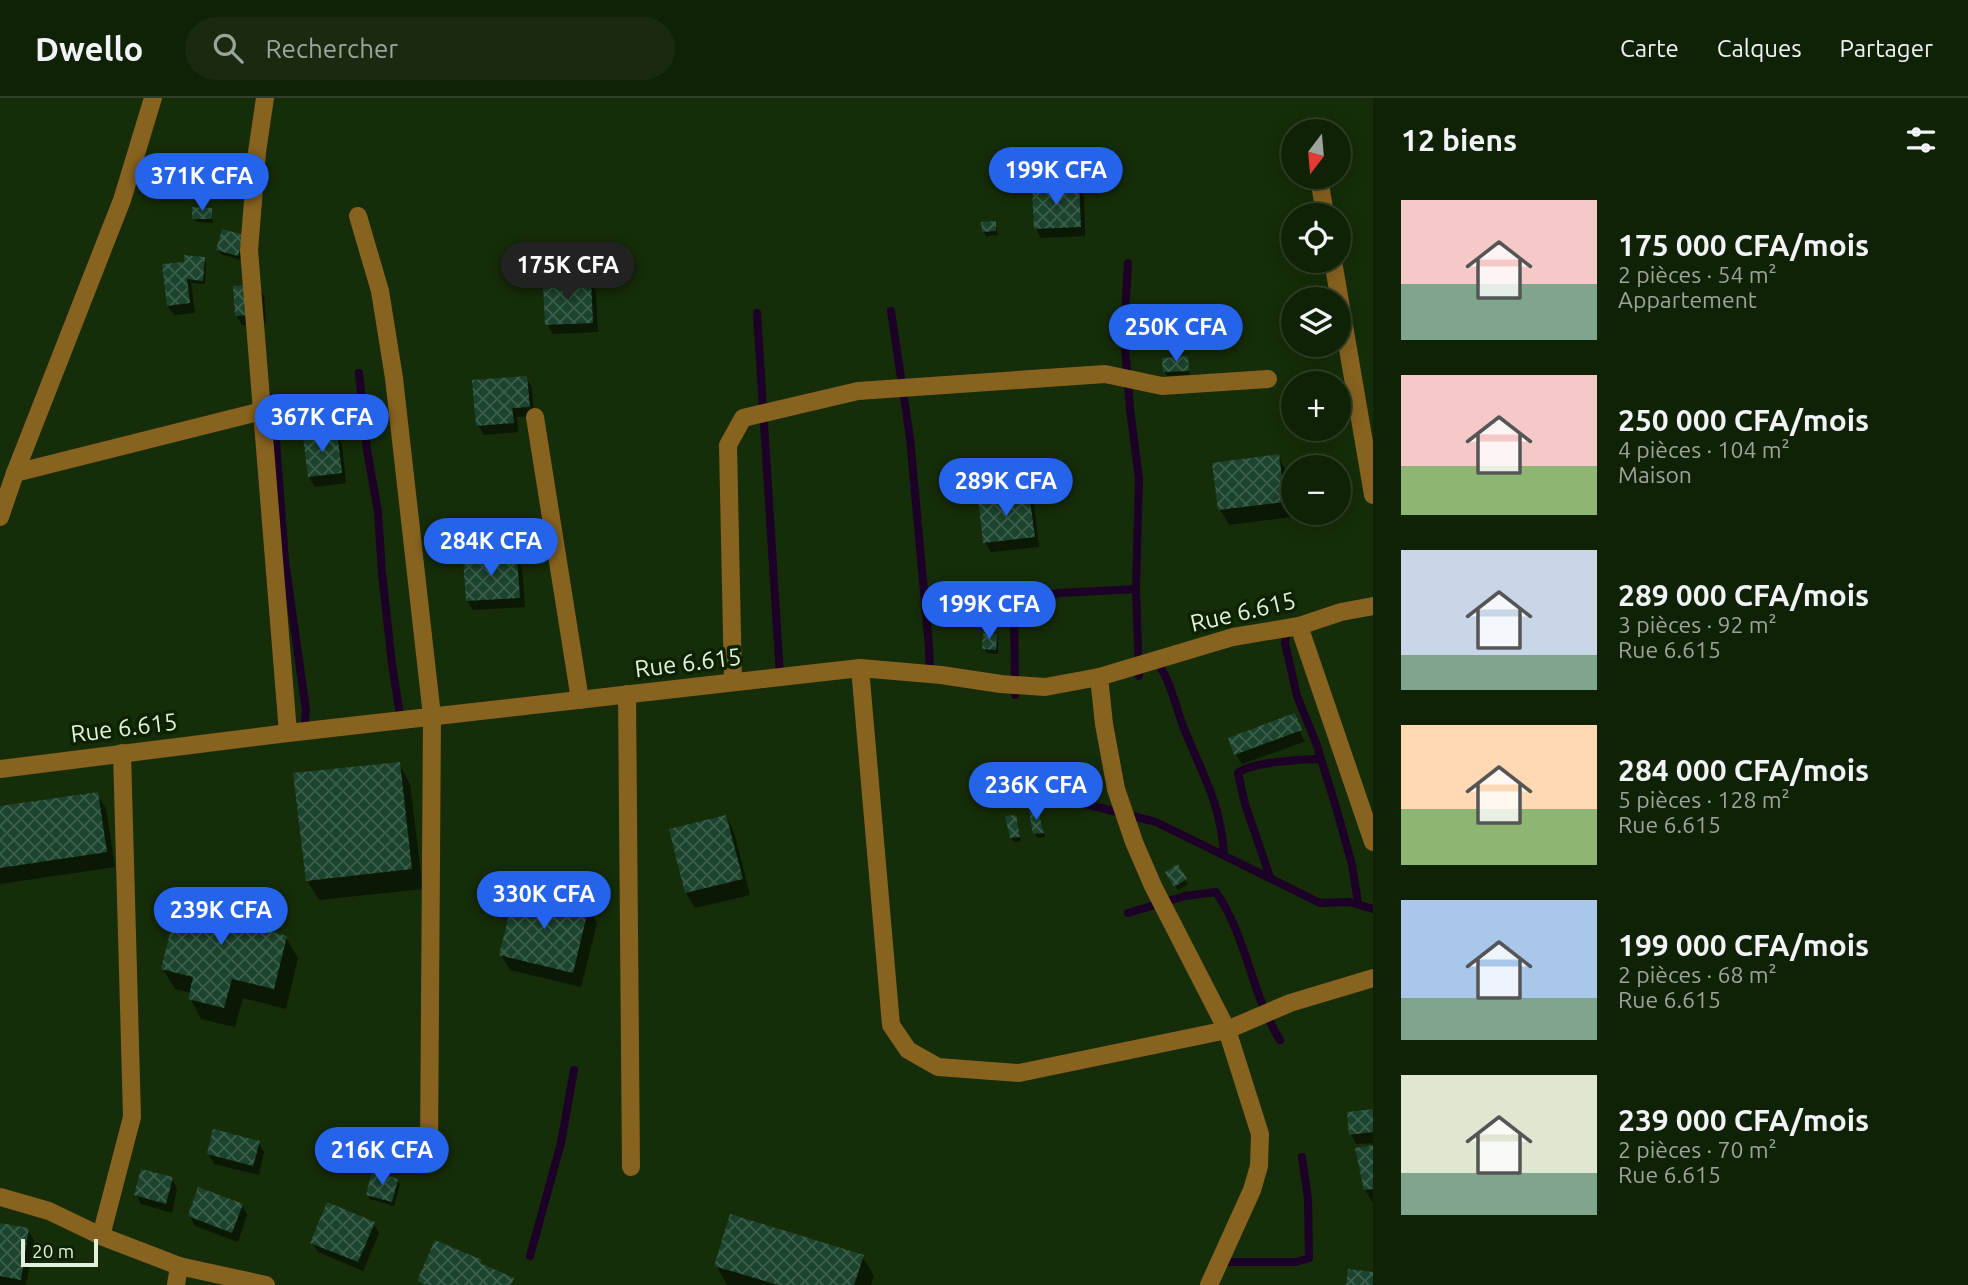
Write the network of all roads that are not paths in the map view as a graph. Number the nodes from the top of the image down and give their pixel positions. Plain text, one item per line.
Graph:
1 (153, 98) edge
2 (265, 98) edge
3 (358, 216) dead end
4 (1335, 273) edge
5 (1268, 379) dead end
6 (262, 411) junction
7 (535, 416) dead end
8 (15, 473) junction
9 (1373, 495) edge
10 (0, 517) edge
11 (1373, 606) edge
12 (1299, 626) junction
13 (860, 668) junction
14 (1099, 677) junction
15 (733, 682) junction
16 (627, 694) junction
17 (580, 700) junction
18 (432, 716) junction
19 (288, 733) junction
20 (122, 753) junction
21 (0, 769) edge
22 (1373, 842) edge
23 (1373, 978) edge
24 (1227, 1030) junction
25 (429, 1151) dead end
26 (631, 1167) dead end
27 (0, 1197) edge
28 (101, 1236) junction
29 (178, 1266) junction
30 (176, 1285) edge
31 (266, 1285) edge
32 (1209, 1285) edge

1 - 8 street
2 - 6 street
3 - 18 street
4 - 9 street
5 - 15 street
6 - 8 street
6 - 19 street
7 - 17 street
8 - 10 street
11 - 12 street, Rue 6.615
12 - 14 street, Rue 6.615
12 - 22 street
13 - 14 street, Rue 6.615
13 - 15 street, Rue 6.615
13 - 24 street
14 - 24 street
15 - 16 street, Rue 6.615
16 - 17 street, Rue 6.615
16 - 26 street
17 - 18 street, Rue 6.615
18 - 19 street, Rue 6.615
18 - 25 street
19 - 20 street, Rue 6.615
20 - 21 street, Rue 6.615
20 - 28 street
23 - 24 street
24 - 32 street
27 - 28 street
28 - 29 street
29 - 30 street
29 - 31 street

